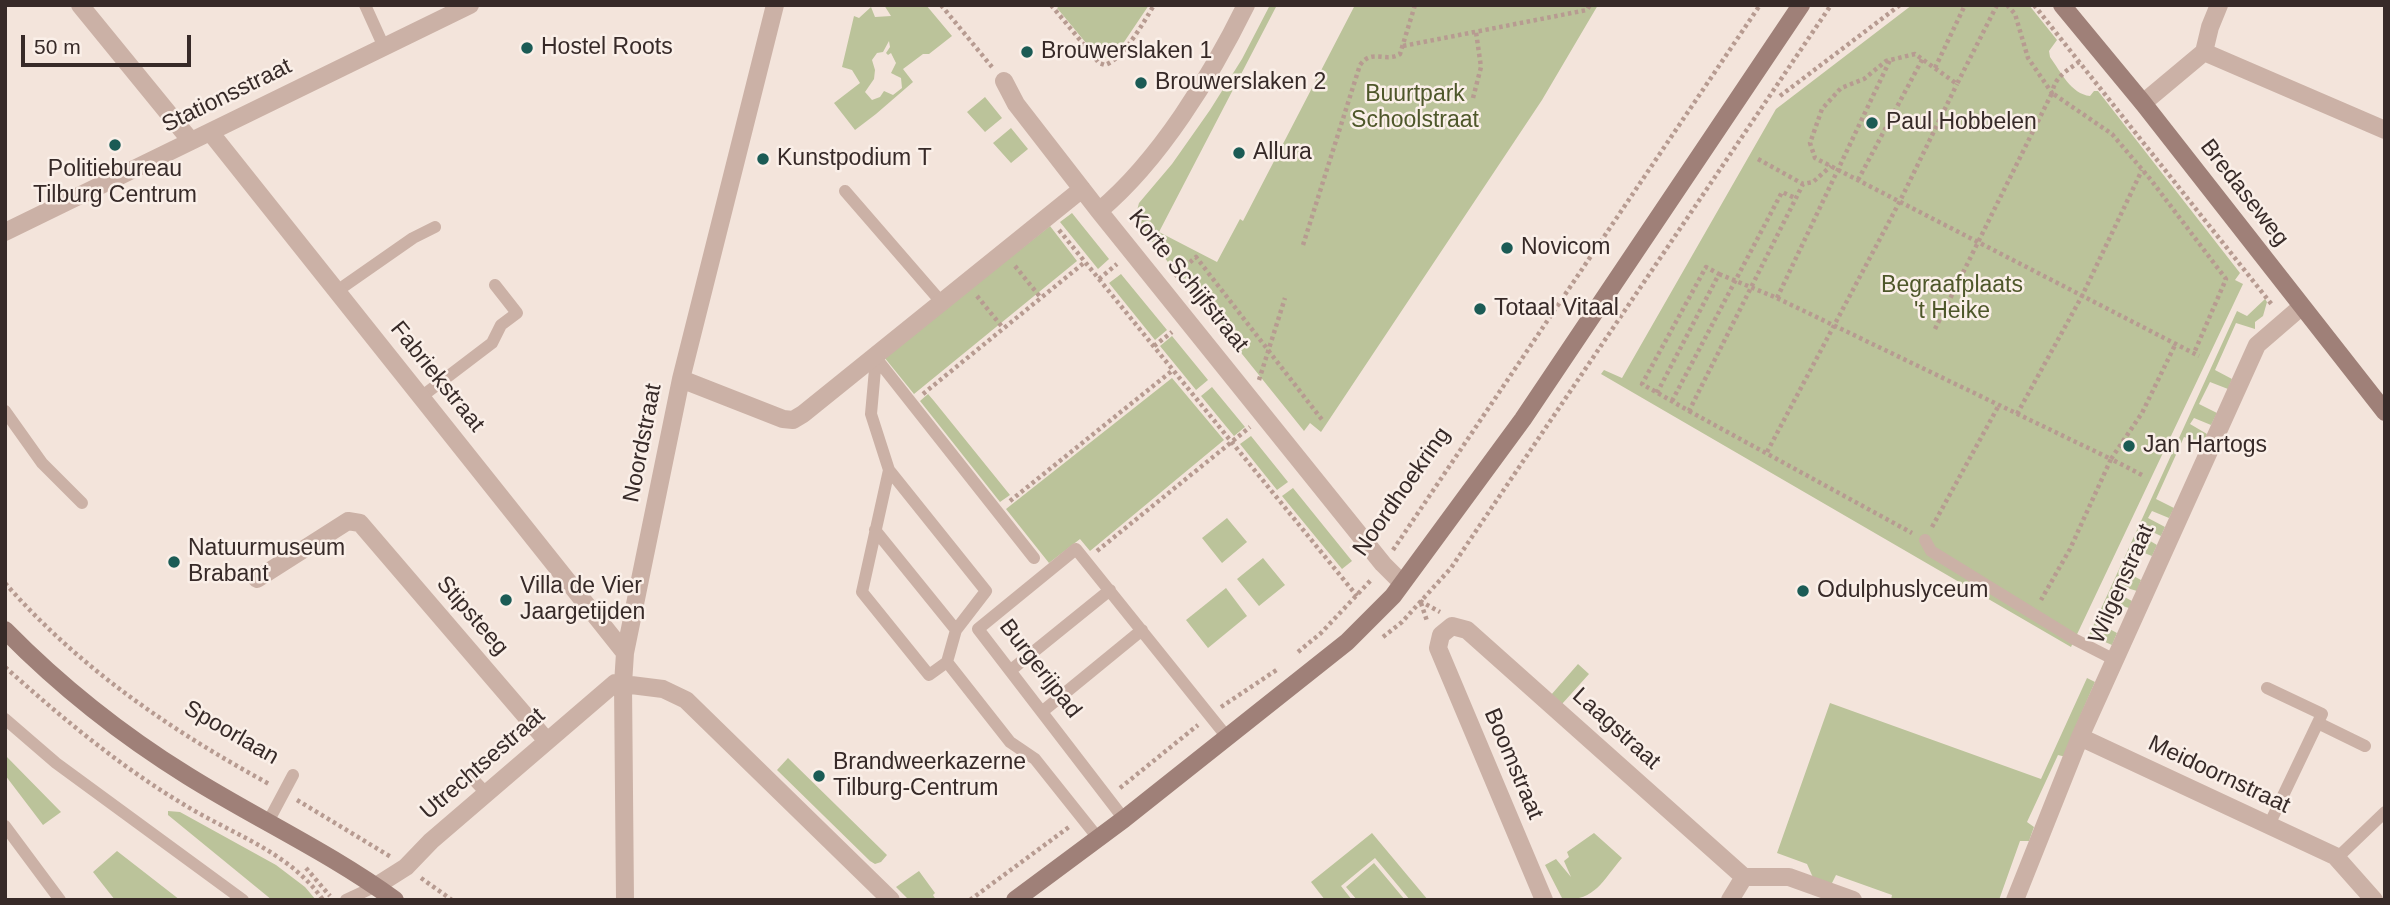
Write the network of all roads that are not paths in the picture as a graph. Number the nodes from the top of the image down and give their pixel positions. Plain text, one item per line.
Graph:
1 (80, 5) edge
2 (365, 5) edge
3 (470, 5) edge
4 (775, 5) edge
5 (1247, 5) edge
6 (1801, 5) edge
7 (2062, 5) edge
8 (2219, 5) edge
9 (384, 47) junction
10 (2204, 52) junction
11 (1003, 81) road end
12 (2143, 103) junction
13 (2385, 130) edge
14 (210, 132) junction
15 (191, 141) junction
16 (1083, 190) junction
17 (845, 191) dead end
18 (1099, 211) junction
19 (435, 228) dead end
20 (5, 232) edge
21 (495, 285) dead end
22 (337, 291) junction
23 (943, 304) junction
24 (2301, 307) junction
25 (876, 358) junction
26 (681, 379) junction
27 (421, 397) junction
28 (5, 411) edge
29 (2385, 412) edge
30 (889, 470) junction
31 (82, 503) dead end
32 (875, 530) junction
33 (1925, 541) road end
34 (1034, 558) dead end
35 (257, 579) dead end
36 (1402, 583) junction
37 (1110, 590) junction
38 (5, 630) edge
39 (956, 630) junction
40 (1142, 630) junction
41 (1438, 648) joint
42 (625, 653) junction
43 (2115, 660) junction
44 (947, 662) junction
45 (1011, 670) junction
46 (623, 684) junction
47 (2267, 688) dead end
48 (1043, 711) junction
49 (5, 719) edge
50 (2318, 723) junction
51 (1227, 737) junction
52 (2080, 737) junction
53 (547, 741) junction
54 (2365, 746) dead end
55 (293, 775) dead end
56 (471, 777) dead end
57 (486, 793) junction
58 (2385, 812) edge
59 (1124, 819) junction
60 (268, 822) junction
61 (2269, 825) junction
62 (5, 826) edge
63 (1098, 838) junction
64 (2337, 858) junction
65 (1744, 877) junction
66 (376, 887) junction
67 (60, 900) edge
68 (243, 900) edge
69 (346, 900) edge
70 (394, 900) edge
71 (625, 900) edge
72 (891, 900) edge
73 (1015, 900) edge
74 (1544, 900) edge
75 (1730, 900) edge
76 (1853, 900) edge
77 (2015, 900) edge
78 (2374, 900) edge

1 - 15 street
2 - 9 lane
3 - 9 street, Stationsstraat
4 - 26 street, Noordstraat
5 - 18 street
6 - 36 street
7 - 12 street, Bredaseweg
8 - 10 street
9 - 14 street, Stationsstraat
10 - 12 street
10 - 13 street
11 - 16 street, Korte Schijfstraat
12 - 24 street, Bredaseweg
14 - 15 street, Stationsstraat
14 - 22 street, Fabriekstraat
15 - 20 street, Stationsstraat
16 - 18 street, Korte Schijfstraat
16 - 23 street
17 - 23 lane
18 - 36 street, Korte Schijfstraat
19 - 22 lane
21 - 27 lane
22 - 27 street, Fabriekstraat
23 - 25 street
24 - 29 street, Bredaseweg
24 - 43 street, Wilgenstraat
25 - 26 street
25 - 30 lane
25 - 34 lane
26 - 42 street, Noordstraat
27 - 42 street, Fabriekstraat
28 - 31 lane
30 - 32 lane
30 - 39 lane
32 - 39 lane
32 - 44 lane
33 - 43 lane
35 - 53 street, Stipsteeg
36 - 51 street
37 - 40 lane
37 - 45 lane
37 - 45 lane, Burgerijpad
38 - 60 street
39 - 44 lane
40 - 48 lane
40 - 51 lane
41 - 65 street, Laagstraat
41 - 74 street, Boomstraat
42 - 46 street, Noordstraat
43 - 52 street, Wilgenstraat
44 - 63 lane
45 - 48 lane, Burgerijpad
46 - 53 street, Utrechtsestraat
46 - 71 street, Noordstraat
46 - 72 street
47 - 50 lane
48 - 59 lane, Burgerijpad
49 - 68 lane
50 - 54 lane
50 - 61 lane
51 - 59 street
52 - 61 street, Meidoornstraat
52 - 77 street, Wilgenstraat
53 - 57 street, Utrechtsestraat
55 - 60 lane
56 - 57 lane
57 - 66 street, Utrechtsestraat
58 - 64 lane
59 - 63 street
60 - 66 street
61 - 64 street, Meidoornstraat
62 - 67 lane
63 - 73 street
64 - 78 street
65 - 75 street
65 - 76 street
66 - 69 lane
66 - 70 street

